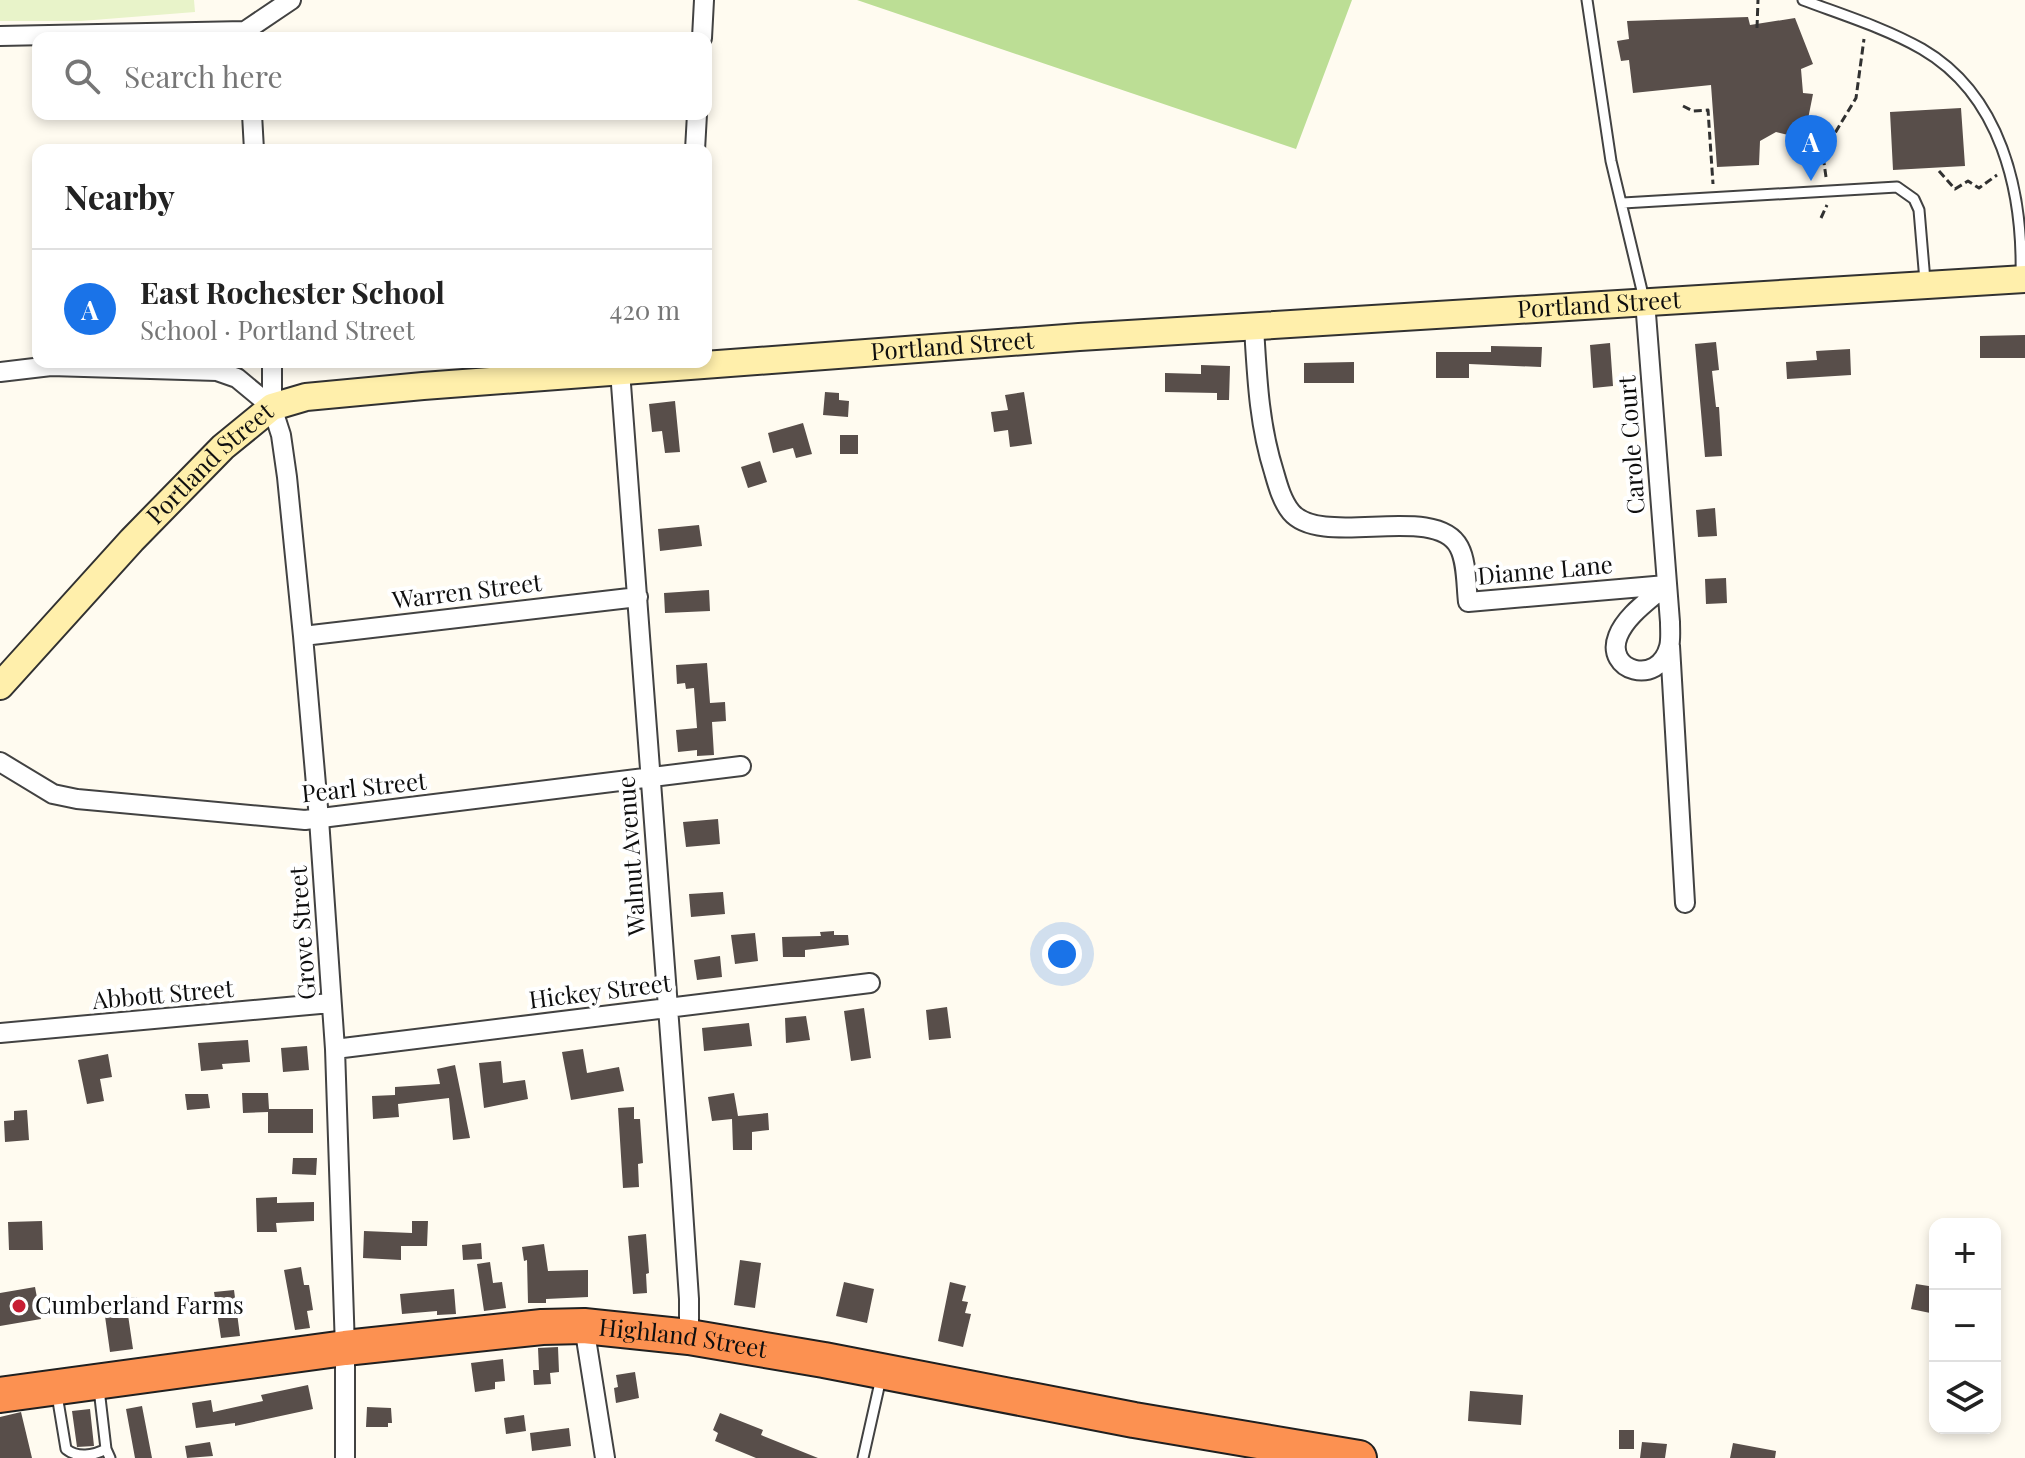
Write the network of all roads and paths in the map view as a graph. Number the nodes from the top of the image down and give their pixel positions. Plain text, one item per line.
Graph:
1 (291, 0) edge
2 (704, 0) edge
3 (1587, 0) edge
4 (1758, 0) edge
5 (1803, 0) edge
6 (1757, 28) dead end
7 (248, 32) edge
8 (702, 32) edge
9 (0, 36) edge
10 (32, 36) edge
11 (1864, 39) dead end
12 (1683, 106) dead end
13 (252, 120) edge
14 (697, 120) edge
15 (254, 144) edge
16 (695, 144) edge
17 (1939, 171) dead end
18 (2001, 175) dead end
19 (1826, 177) dead end
20 (1713, 184) dead end
21 (1828, 201) dead end
22 (1623, 203) junction
23 (1821, 218) dead end
24 (2023, 279) edge
25 (1925, 284) junction
26 (1645, 301) junction
27 (1254, 327) junction
28 (712, 362) edge
29 (34, 368) edge
30 (140, 368) edge
31 (262, 368) edge
32 (272, 368) edge
33 (648, 368) edge
34 (620, 371) junction
35 (0, 372) edge
36 (237, 378) junction
37 (272, 407) junction
38 (1666, 585) junction
39 (638, 597) junction
40 (303, 636) junction
41 (1670, 646) junction
42 (0, 686) edge
43 (0, 762) edge
44 (741, 766) dead end
45 (650, 777) junction
46 (319, 819) junction
47 (1685, 903) dead end
48 (870, 983) dead end
49 (331, 1003) junction
50 (667, 1007) junction
51 (0, 1033) edge
52 (335, 1049) junction
53 (584, 1326) junction
54 (689, 1337) junction
55 (345, 1348) junction
56 (883, 1371) junction
57 (98, 1381) junction
58 (55, 1387) junction
59 (0, 1395) edge
60 (108, 1453) edge
61 (345, 1458) edge
62 (605, 1458) edge
63 (863, 1458) edge
64 (1359, 1458) edge

1 - 7 street
2 - 8 street
3 - 22 lane
4 - 6 path
5 - 24 lane
9 - 10 street
11 - 19 path
12 - 20 path
13 - 15 street
14 - 16 street
17 - 18 path
21 - 23 path
22 - 25 lane
22 - 26 lane
24 - 25 street, Portland Street
25 - 26 street, Portland Street
26 - 27 street, Portland Street
26 - 38 street, Carole Court
27 - 28 street, Portland Street
27 - 38 street, Dianne Lane
29 - 35 street
30 - 36 street
31 - 36 street
32 - 37 street, Grove Street
33 - 34 street, Portland Street
34 - 37 street, Portland Street
34 - 39 street, Walnut Avenue
36 - 37 street
37 - 40 street, Grove Street
37 - 42 street, Portland Street
38 - 41 street, Carole Court
38 - 41 street
39 - 40 street, Warren Street
39 - 45 street, Walnut Avenue
40 - 46 street, Grove Street
41 - 47 street, Carole Court
43 - 46 street, Pearl Street
44 - 45 street, Pearl Street
45 - 46 street, Pearl Street
45 - 50 street, Walnut Avenue
46 - 49 street, Grove Street
48 - 50 street, Hickey Street
49 - 51 street, Abbott Street
49 - 52 street, Grove Street
50 - 52 street, Hickey Street
50 - 54 street, Walnut Avenue
52 - 55 street, Grove Street
53 - 54 highway, Highland Street
53 - 55 highway, Highland Street
53 - 62 street
54 - 56 highway, Highland Street
55 - 57 highway, Highland Street
55 - 61 street, Grove Street
56 - 63 lane
56 - 64 highway, Highland Street
57 - 58 highway, Highland Street
57 - 60 lane
58 - 59 highway, Highland Street
58 - 60 lane

